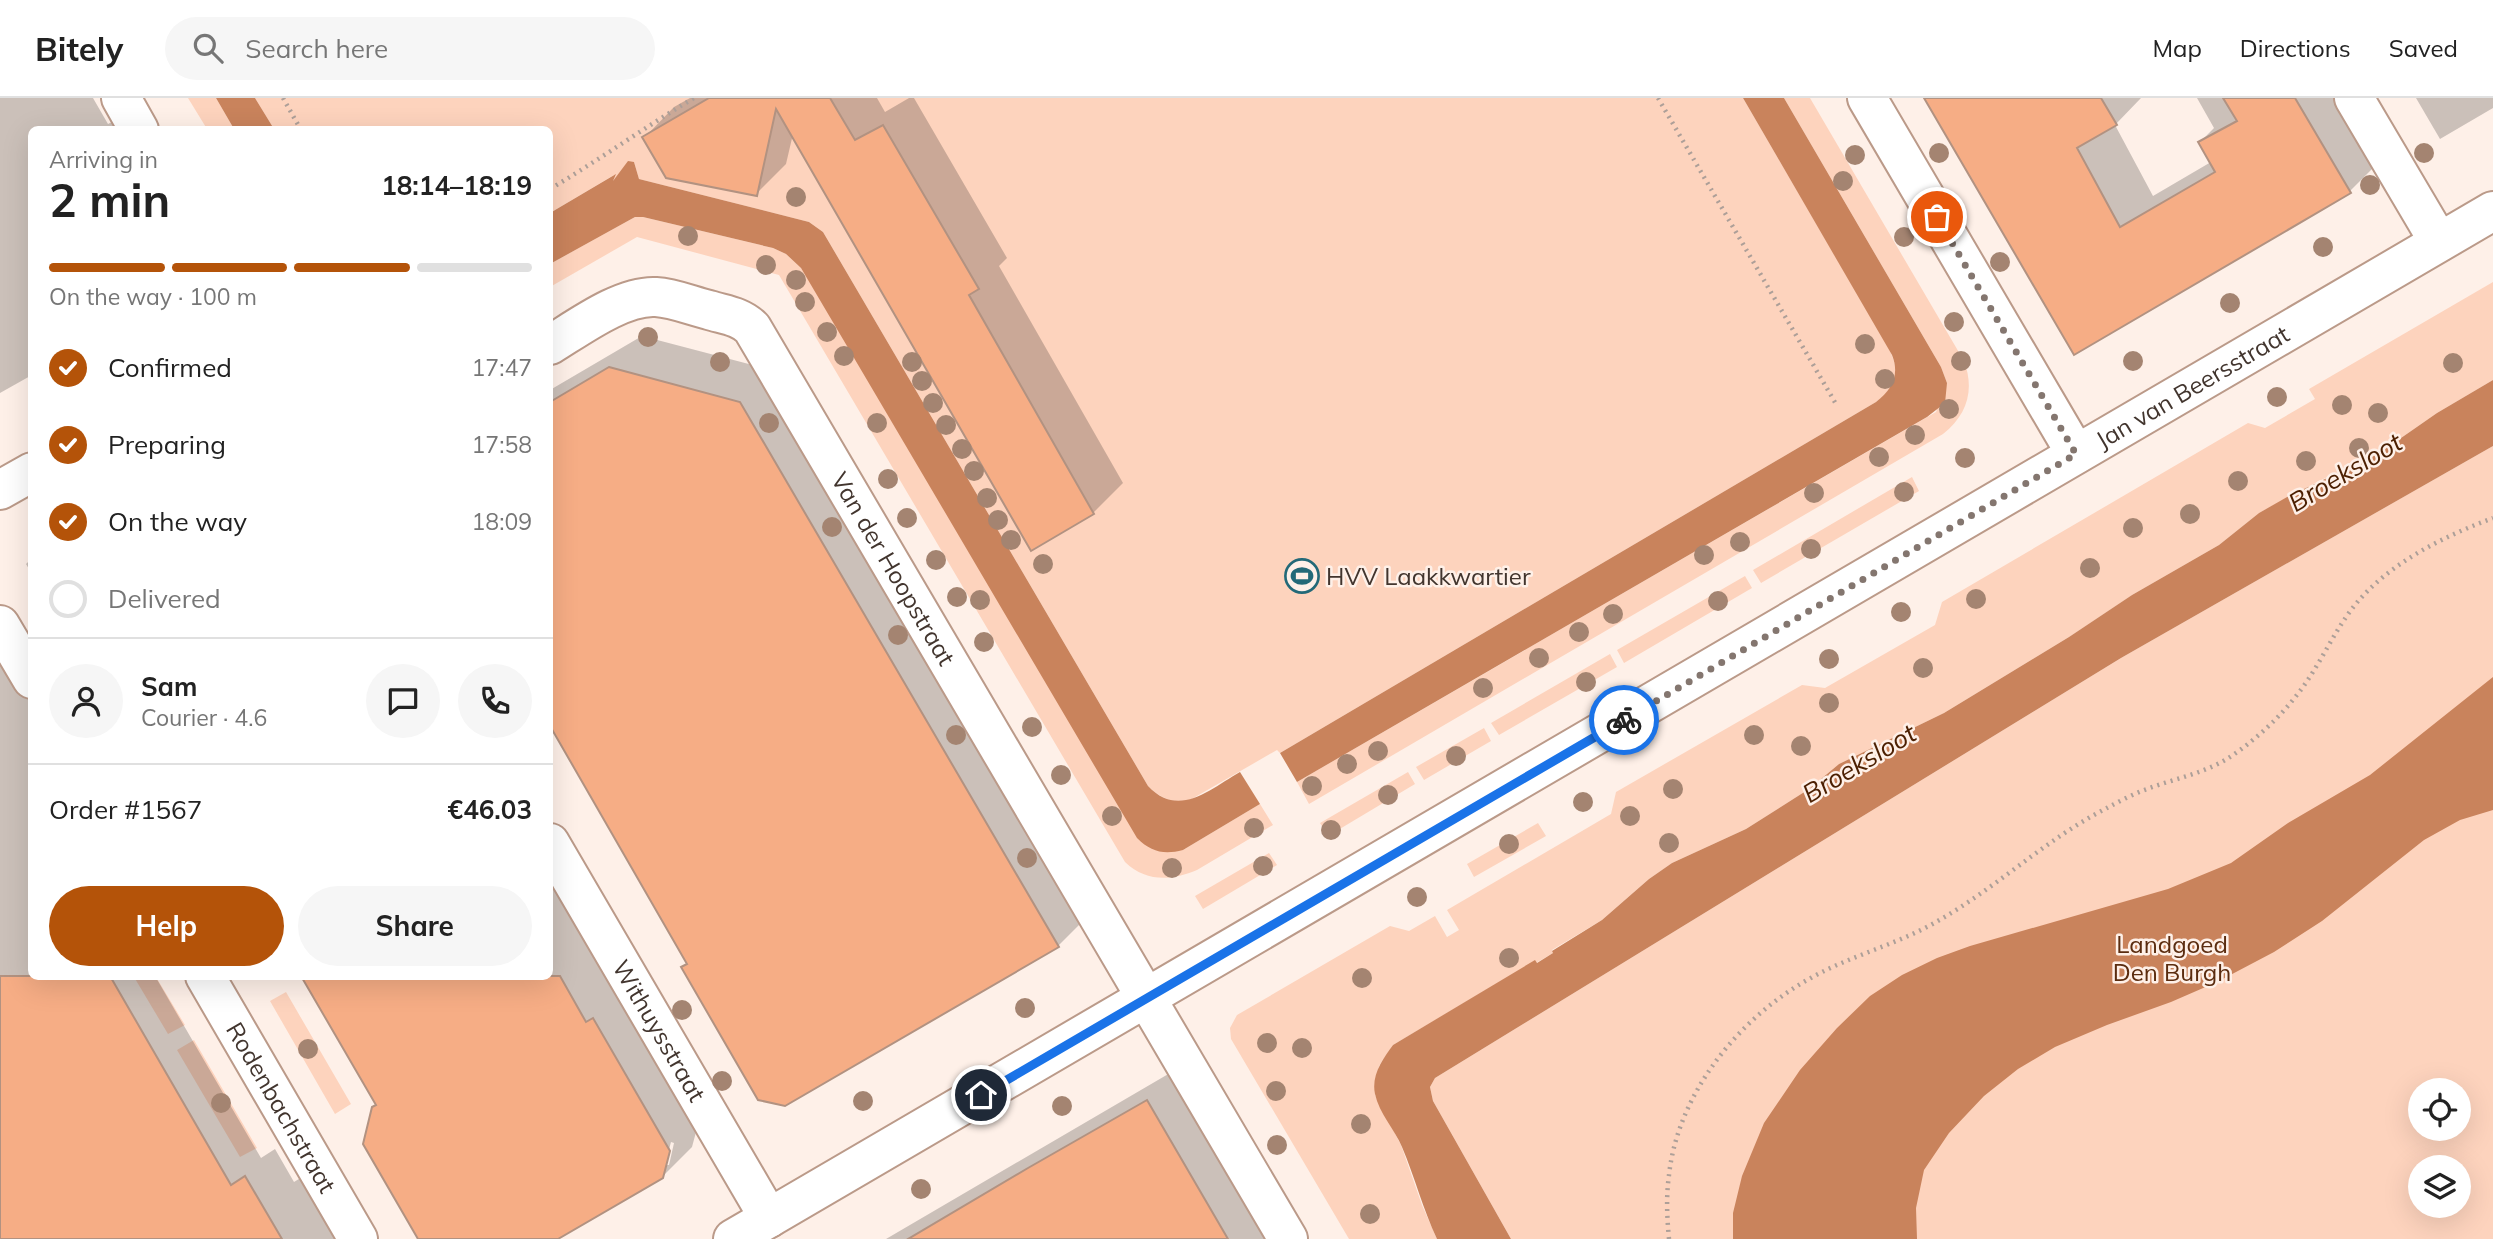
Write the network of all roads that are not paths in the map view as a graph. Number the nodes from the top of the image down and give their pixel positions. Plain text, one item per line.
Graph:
1 (121, 98) edge
2 (1867, 98) edge
3 (2354, 98) edge
4 (137, 126) edge
5 (2493, 211) edge
6 (2439, 242) junction
7 (553, 343) edge
8 (2076, 454) junction
9 (28, 474) edge
10 (0, 490) edge
11 (0, 625) edge
12 (28, 672) edge
13 (553, 848) edge
14 (207, 980) edge
15 (1146, 999) junction
16 (769, 1218) junction
17 (358, 1239) edge
18 (733, 1239) edge
19 (1288, 1239) edge

1 - 4 street
2 - 8 street
3 - 6 street
5 - 6 street, Jan van Beersstraat
6 - 8 street, Jan van Beersstraat
7 - 15 street, Van der Hoopstraat
8 - 15 street, Jan van Beersstraat
9 - 10 street
11 - 12 street
13 - 16 street, Withuysstraat
14 - 17 street, Rodenbachstraat
15 - 16 street, Jan van Beersstraat
15 - 19 street, Van der Hoopstraat
16 - 18 street, Jan van Beersstraat

